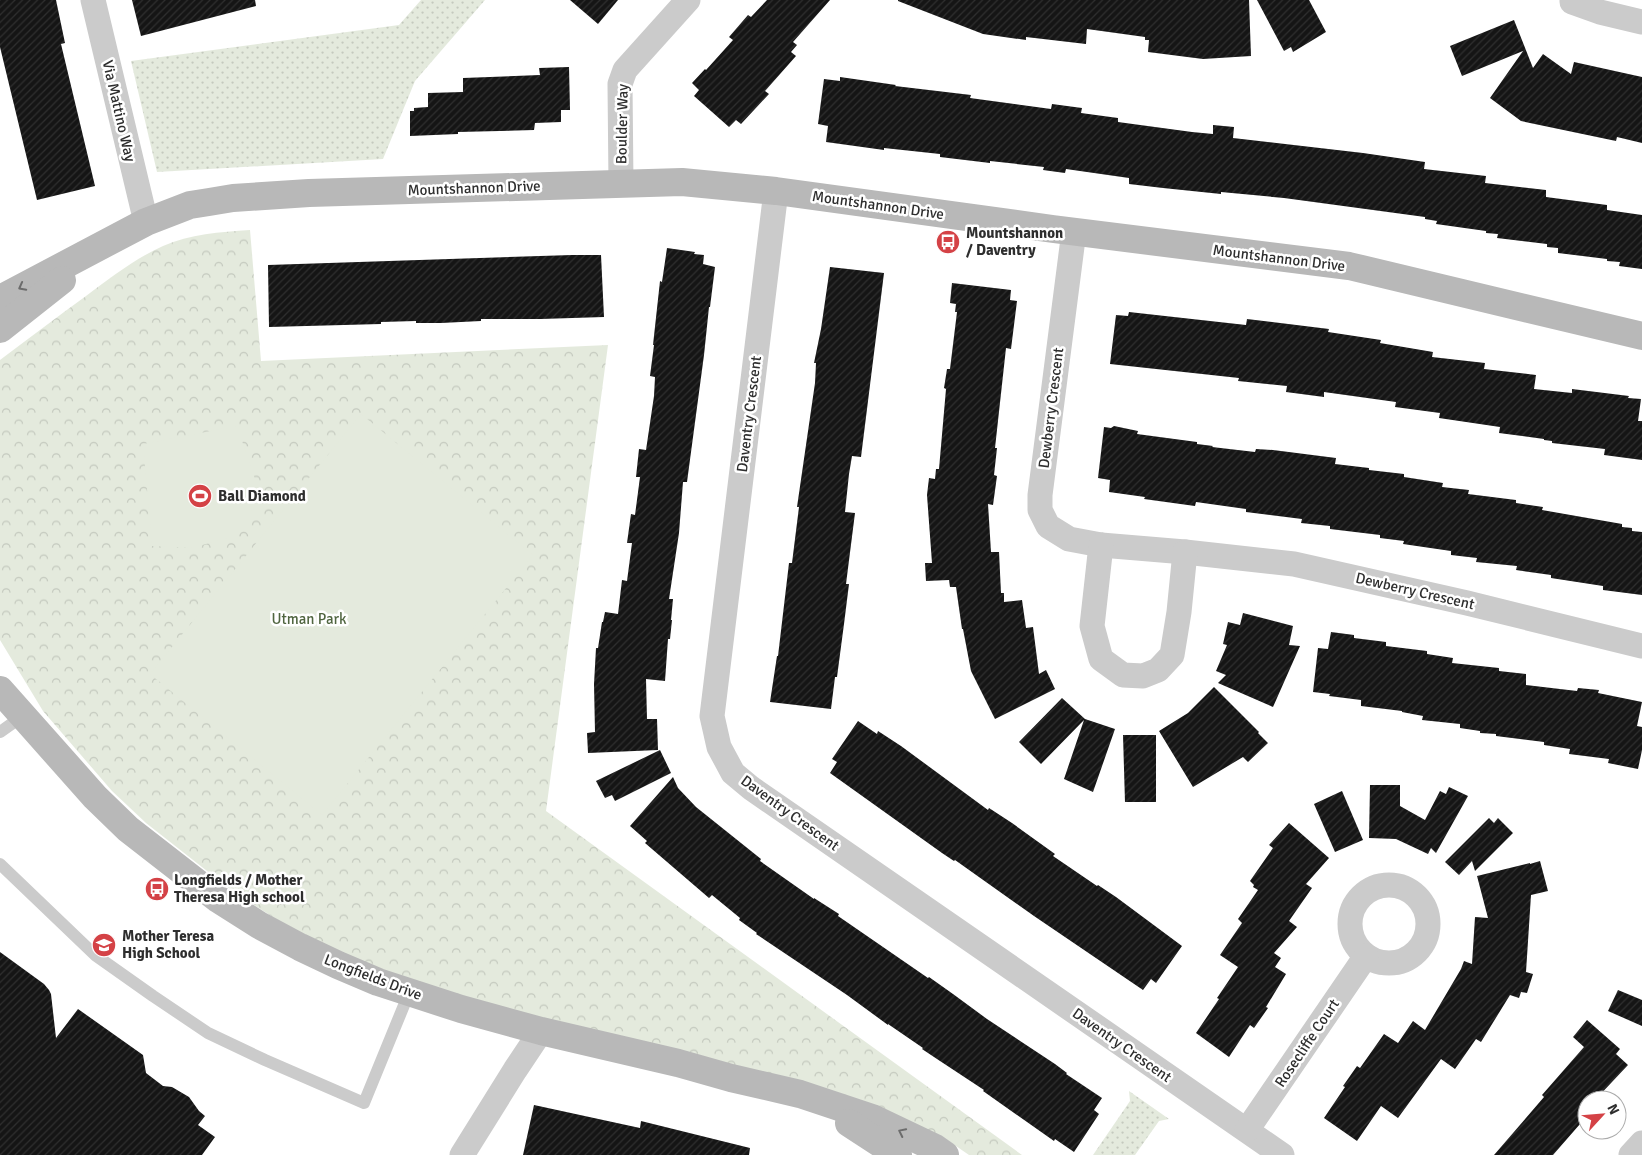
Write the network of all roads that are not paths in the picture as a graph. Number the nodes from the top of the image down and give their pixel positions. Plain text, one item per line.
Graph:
1 (93, 0) edge
2 (688, 0) edge
3 (1572, 0) edge
4 (1639, 14) edge
5 (621, 184) junction
6 (776, 191) junction
7 (146, 222) junction
8 (1074, 231) junction
9 (112, 240) junction
10 (0, 299) edge
11 (0, 329) edge
12 (1642, 336) edge
13 (1101, 546) junction
14 (1185, 552) junction
15 (1642, 646) edge
16 (0, 673) edge
17 (0, 690) edge
18 (24, 716) junction
19 (0, 732) edge
20 (0, 864) edge
21 (1366, 956) dead end
22 (409, 993) junction
23 (541, 1032) junction
24 (800, 1094) junction
25 (1247, 1130) junction
26 (1642, 1143) edge
27 (462, 1155) edge
28 (898, 1155) edge
29 (945, 1155) edge
30 (1282, 1155) edge
31 (1631, 1155) edge

1 - 7 street, Via Mattino Way
2 - 5 street, Boulder Way
3 - 4 street
5 - 6 street, Mountshannon Drive
5 - 7 street, Mountshannon Drive
6 - 8 street, Mountshannon Drive
6 - 25 street, Daventry Crescent
7 - 9 street, Mountshannon Drive
8 - 12 street, Mountshannon Drive
8 - 13 street, Dewberry Crescent
9 -> 10 street, Mountshannon Drive
9 - 11 street, Mountshannon Drive
13 - 14 street, Dewberry Crescent
13 - 14 street
14 - 15 street, Dewberry Crescent
16 - 18 street, Longfields Drive
17 - 18 street, Longfields Drive
18 - 19 lane
18 - 22 street, Longfields Drive
20 - 22 lane
21 - 25 street, Rosecliffe Court
22 - 23 street, Longfields Drive
23 - 24 street, Longfields Drive
23 - 27 street
24 - 28 street, Longfields Drive
29 -> 24 street, Longfields Drive
25 - 30 street, Daventry Crescent
26 - 31 street

